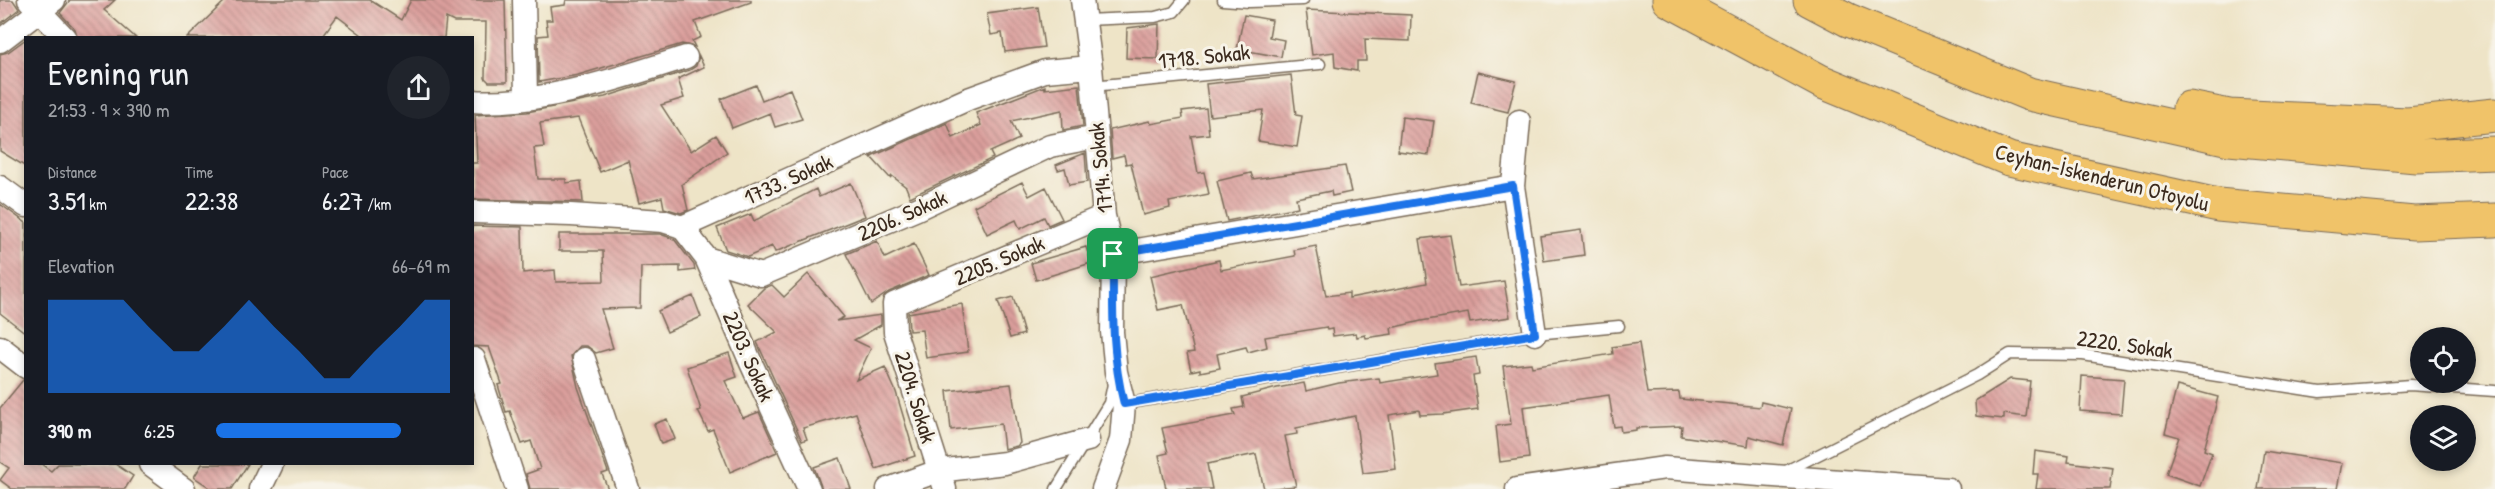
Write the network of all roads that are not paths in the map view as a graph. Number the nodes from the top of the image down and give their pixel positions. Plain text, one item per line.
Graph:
1 (524, 0) edge
2 (1184, 0) edge
3 (1223, 0) edge
4 (1303, 0) edge
5 (1669, 0) edge
6 (1810, 0) edge
7 (40, 4) edge
8 (1083, 10) edge
9 (1848, 20) junction
10 (64, 36) edge
11 (0, 41) edge
12 (686, 57) dead end
13 (1320, 64) dead end
14 (1092, 77) junction
15 (526, 97) junction
16 (474, 101) edge
17 (2495, 115) edge
18 (1519, 121) dead end
19 (1097, 137) junction
20 (2495, 153) edge
21 (2009, 159) junction
22 (1513, 186) junction
23 (0, 187) edge
24 (24, 205) edge
25 (474, 212) edge
26 (1104, 216) junction
27 (2495, 220) edge
28 (682, 226) junction
29 (2495, 237) edge
30 (1113, 254) junction
31 (706, 258) junction
32 (894, 304) joint
33 (1619, 326) dead end
34 (1535, 334) junction
35 (0, 347) edge
36 (474, 359) edge
37 (584, 359) dead end
38 (24, 365) edge
39 (1116, 372) junction
40 (2495, 391) edge
41 (1124, 404) junction
42 (1088, 440) junction
43 (151, 465) edge
44 (272, 465) edge
45 (1777, 476) junction
46 (942, 480) edge
47 (184, 489) edge
48 (260, 489) edge
49 (517, 489) edge
50 (628, 489) edge
51 (810, 489) edge
52 (888, 489) edge
53 (1056, 489) edge
54 (1103, 489) edge
55 (1516, 489) edge
56 (1948, 489) edge

1 - 15 street
2 - 8 lane
3 - 4 lane
5 - 21 highway, Ceyhan-İskenderun Otoyolu
6 - 9 highway
7 - 10 street
7 - 11 street
8 - 14 street, 1714. Sokak
9 - 17 highway
9 - 20 highway
12 - 15 street
13 - 14 lane, 1718. Sokak
14 - 19 street, 1714. Sokak
14 - 28 street, 1733. Sokak
15 - 16 street
18 - 22 street
19 - 26 street, 1714. Sokak
19 - 31 street, 2206. Sokak
21 - 27 highway, Ceyhan-İskenderun Otoyolu
21 - 29 highway
22 - 30 street
22 - 34 street
23 - 24 street
25 - 28 street
26 - 30 street, 1714. Sokak
26 - 32 street, 2205. Sokak
28 - 31 street, 2203. Sokak
30 - 39 street, 1714. Sokak
31 - 51 street, 2203. Sokak
32 - 46 street, 2204. Sokak
33 - 34 lane
34 - 41 lane
35 - 38 street
36 - 49 street
37 - 50 street
39 - 41 street, 1714. Sokak
39 - 42 lane, 1714. Sokak
40 - 45 lane, 2220. Sokak
41 - 54 street, 1714. Sokak
42 - 46 street
42 - 53 lane, 1714. Sokak
43 - 47 street
44 - 48 street
45 - 55 street
45 - 56 street
46 - 52 street

